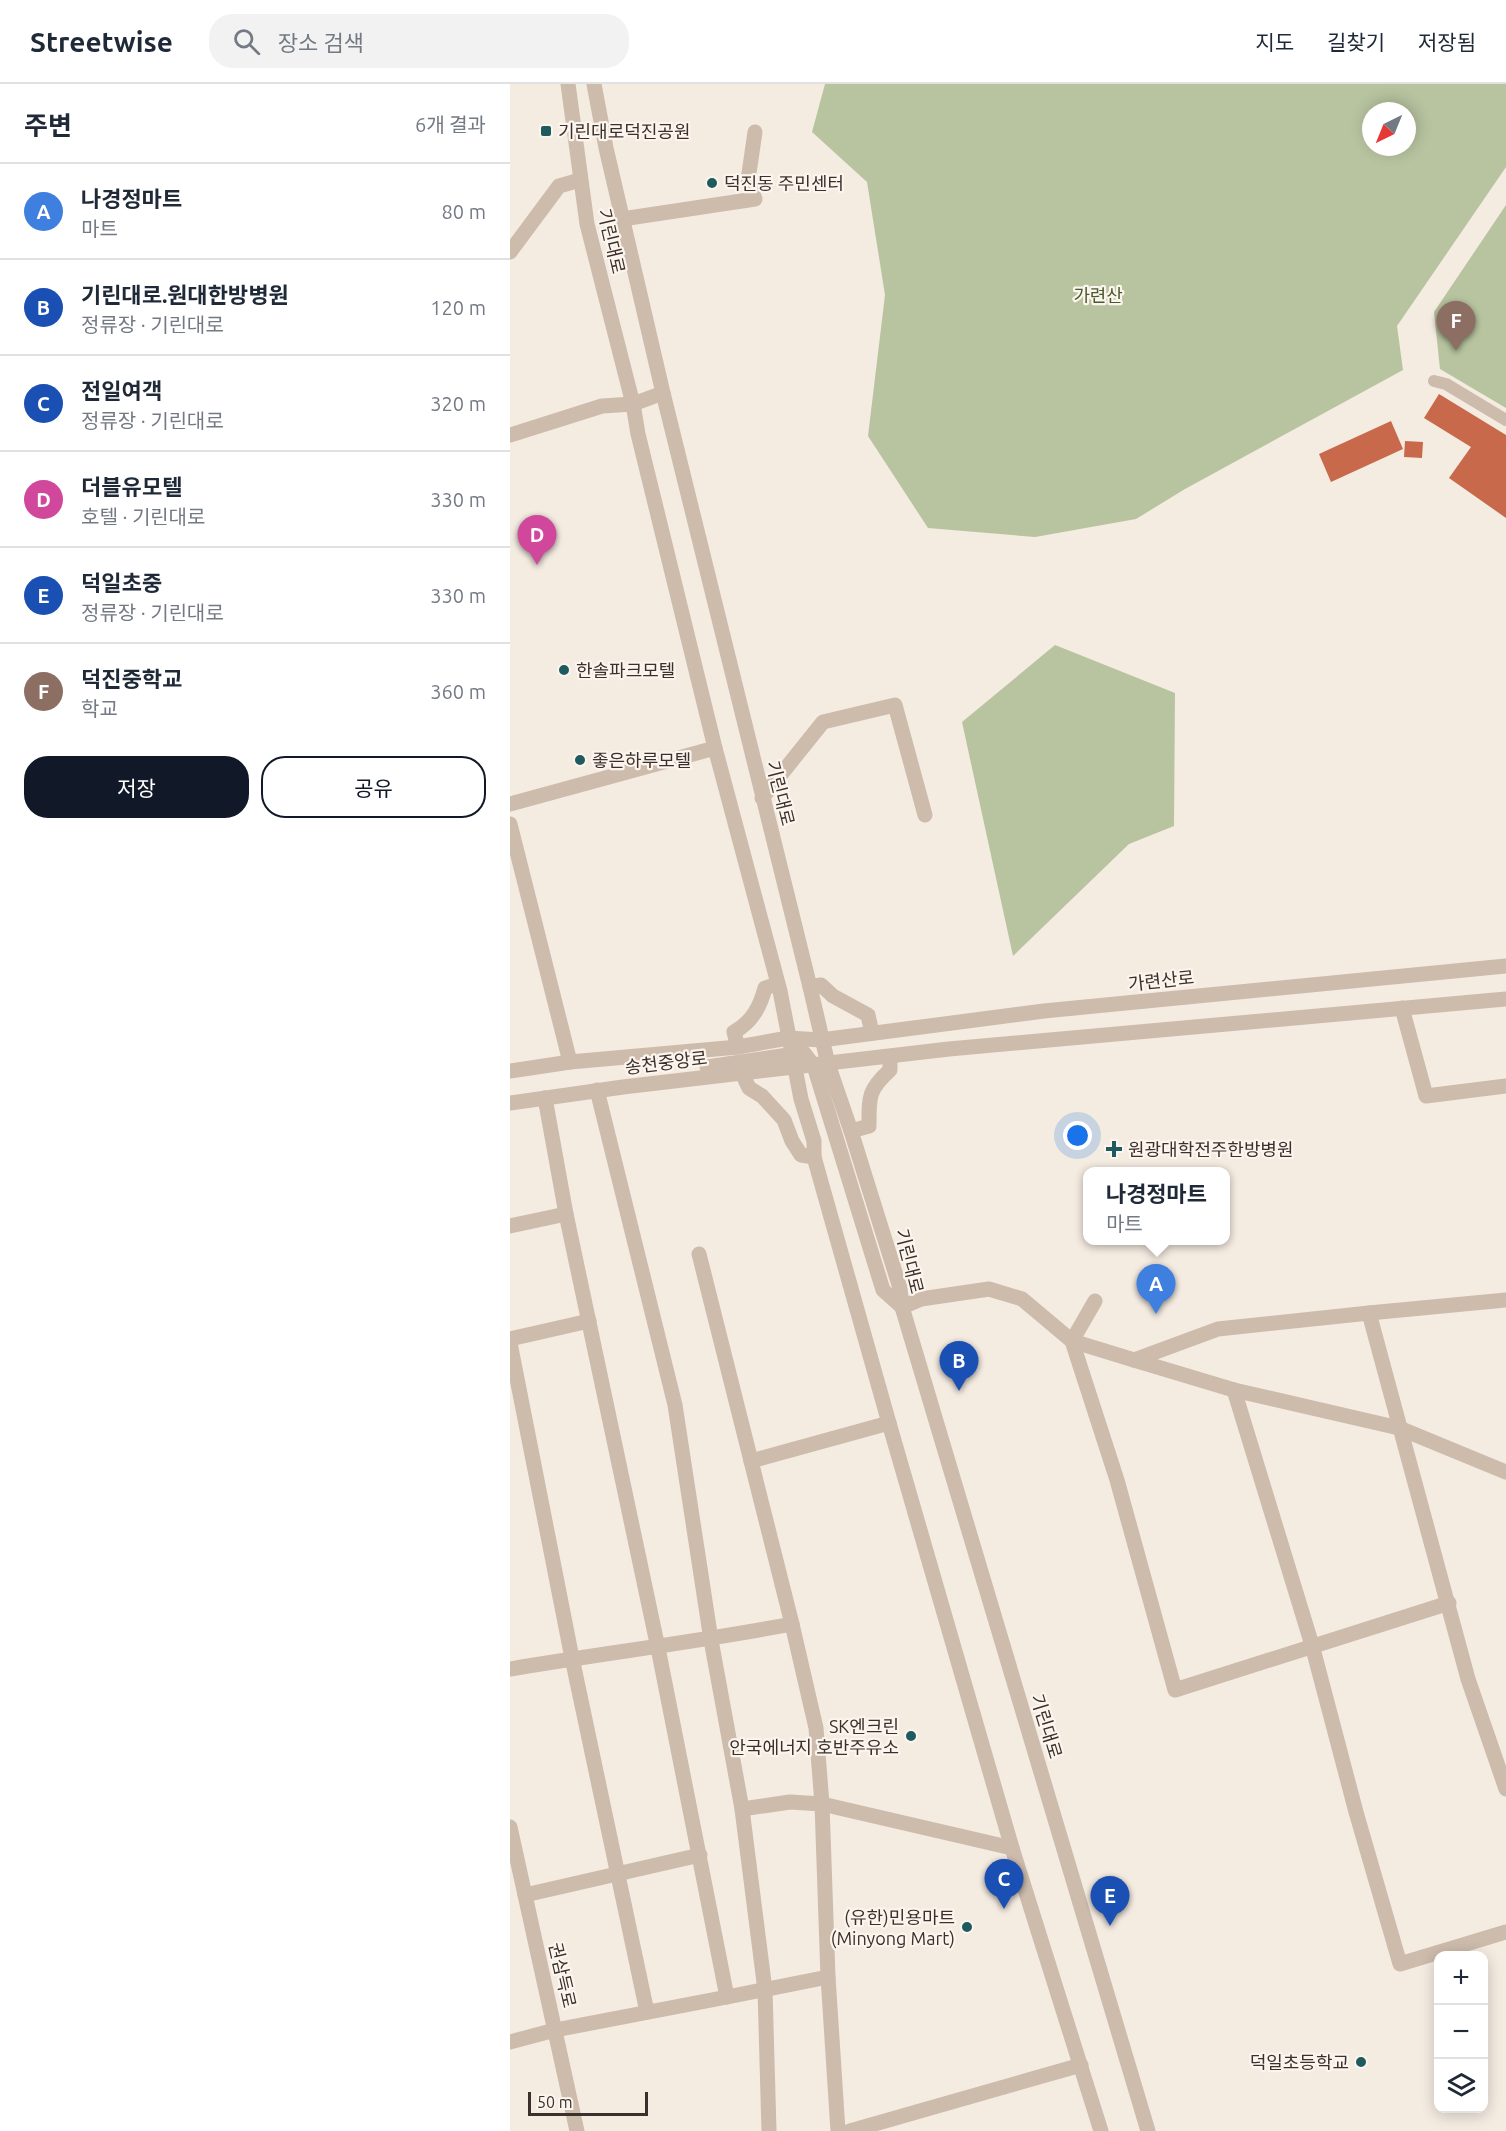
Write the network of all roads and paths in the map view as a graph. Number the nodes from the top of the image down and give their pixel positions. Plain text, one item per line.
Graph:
1 (568, 84) edge
2 (594, 84) edge
3 (754, 132) dead end
4 (579, 180) junction
5 (622, 219) junction
6 (510, 252) edge
7 (1434, 381) dead end
8 (663, 393) junction
9 (633, 404) junction
10 (1506, 420) edge
11 (510, 435) edge
12 (715, 748) junction
13 (762, 798) junction
14 (510, 804) edge
15 (925, 814) dead end
16 (510, 824) edge
17 (1506, 966) edge
18 (777, 984) junction
19 (810, 987) junction
20 (1506, 999) edge
21 (1402, 1008) junction
22 (872, 1033) junction
23 (788, 1038) junction
24 (822, 1040) junction
25 (738, 1047) junction
26 (890, 1056) junction
27 (797, 1058) junction
28 (570, 1062) junction
29 (821, 1065) junction
30 (510, 1071) edge
31 (742, 1073) junction
32 (1506, 1086) edge
33 (622, 1087) junction
34 (597, 1090) junction
35 (545, 1098) junction
36 (510, 1103) edge
37 (851, 1131) junction
38 (814, 1157) junction
39 (566, 1214) junction
40 (510, 1226) edge
41 (699, 1254) dead end
42 (1506, 1300) edge
43 (1095, 1301) dead end
44 (902, 1307) junction
45 (1369, 1313) junction
46 (589, 1321) junction
47 (510, 1341) edge
48 (1072, 1341) junction
49 (1134, 1360) junction
50 (1234, 1390) junction
51 (889, 1423) junction
52 (1399, 1428) junction
53 (751, 1461) junction
54 (1506, 1472) edge
55 (1449, 1603) junction
56 (792, 1624) junction
57 (711, 1640) junction
58 (1312, 1645) junction
59 (658, 1648) junction
60 (572, 1658) junction
61 (510, 1669) edge
62 (1506, 1789) edge
63 (822, 1804) junction
64 (742, 1809) junction
65 (510, 1827) edge
66 (1012, 1848) junction
67 (512, 1850) edge
68 (700, 1855) junction
69 (618, 1874) junction
70 (525, 1895) junction
71 (1506, 1932) edge
72 (828, 1977) junction
73 (765, 1990) junction
74 (727, 1997) junction
75 (647, 2012) junction
76 (555, 2030) junction
77 (510, 2042) edge
78 (1081, 2065) junction
79 (577, 2131) edge
80 (769, 2131) edge
81 (838, 2131) edge
82 (850, 2131) edge
83 (1101, 2131) edge
84 (1148, 2131) edge

1 - 4 street, 기린대로
2 - 5 street, 기린대로
3 - 5 street
4 - 6 street
4 - 9 street, 기린대로
5 - 8 street, 기린대로
7 - 10 street
8 - 9 street
8 - 13 street, 기린대로
9 - 11 street
9 - 12 street, 기린대로
12 - 14 street
12 - 18 street, 기린대로
13 - 15 street
13 - 19 street, 기린대로
16 - 28 street
17 - 22 street, 가련산로
18 - 23 street, 기린대로
18 - 25 street
19 - 22 street
19 - 24 street, 기린대로
20 - 21 street
21 - 26 street
21 - 32 street
22 - 24 street, 가련산로
23 - 24 street, 송천중앙로
23 - 25 street, 송천중앙로
23 - 27 street, 기린대로
24 - 27 street
24 - 29 street, 기린대로
25 - 28 street, 송천중앙로
26 - 29 street
26 - 37 street
27 - 29 street, 송천중앙로
27 - 31 street, 송천중앙로
27 - 33 street
27 - 38 street, 기린대로
28 - 30 street, 송천중앙로
29 - 37 street, 기린대로
29 - 44 street
31 - 33 street, 송천중앙로
31 - 38 street
33 - 34 street, 송천중앙로
34 - 35 street, 송천중앙로
34 - 57 street
35 - 36 street, 송천중앙로
35 - 39 street
37 - 44 street, 기린대로
38 - 51 street, 기린대로
39 - 40 street
39 - 46 street
41 - 53 street
42 - 45 street
43 - 48 street
44 - 48 street
44 - 84 street, 기린대로
45 - 49 street
45 - 52 street
46 - 47 street
46 - 59 street
47 - 60 street
48 - 49 street
48 - 58 street
49 - 50 street
50 - 52 street
50 - 58 street
51 - 53 street
51 - 66 street, 기린대로
52 - 54 street
52 - 55 street
53 - 56 street
55 - 58 street
55 - 62 street
56 - 57 street
56 - 63 street
57 - 59 street
57 - 64 street
58 - 71 street
59 - 60 street
59 - 68 street
60 - 61 street
60 - 69 street
63 - 64 street
63 - 66 street
63 - 72 street
64 - 73 street
65 - 67 street, 권삼득로
66 - 78 street, 기린대로
67 - 70 street, 권삼득로
68 - 69 street
68 - 74 street
69 - 70 street
69 - 75 street
70 - 76 street, 권삼득로
72 - 73 street
72 - 81 street
73 - 74 street
73 - 80 street
74 - 75 street
75 - 76 street
76 - 77 street
76 - 79 street, 권삼득로
78 - 82 street
78 - 83 street, 기린대로

